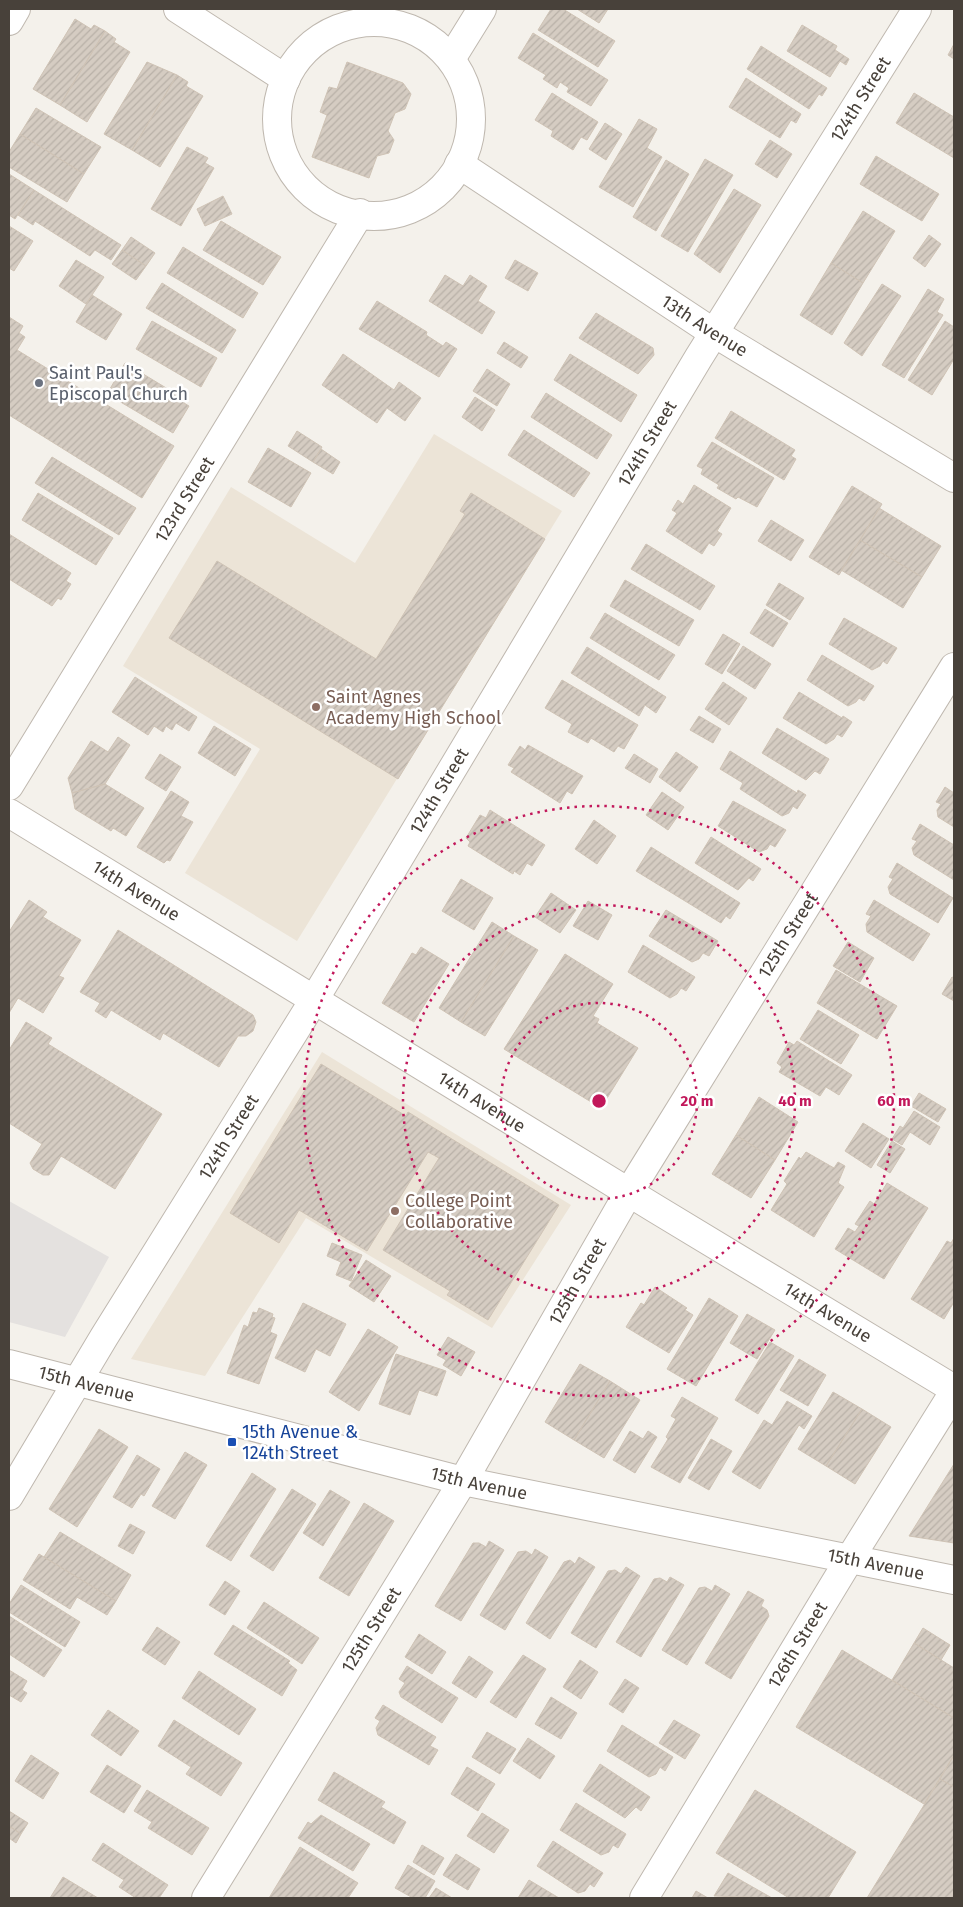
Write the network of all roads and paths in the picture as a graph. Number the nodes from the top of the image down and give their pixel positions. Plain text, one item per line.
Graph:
1 (16, 9) edge
2 (178, 9) edge
3 (482, 9) edge
4 (917, 9) edge
5 (9, 21) edge
6 (451, 59) junction
7 (286, 79) junction
8 (459, 164) junction
9 (360, 213) junction
10 (714, 333) junction
11 (954, 478) edge
12 (954, 667) edge
13 (9, 786) edge
14 (9, 813) edge
15 (314, 1000) junction
16 (629, 1192) junction
17 (9, 1364) edge
18 (77, 1382) junction
19 (954, 1391) edge
20 (463, 1481) junction
21 (9, 1496) edge
22 (849, 1560) junction
23 (954, 1580) edge
24 (206, 1898) edge
25 (644, 1898) edge

1 - 5 street
2 - 7 street
3 - 6 street
4 - 10 street, 124th Street
6 - 7 street
6 - 8 street
7 - 9 street
8 - 9 street
8 - 10 street, 13th Avenue
9 - 13 street, 123rd Street
10 - 11 street, 13th Avenue
10 - 15 street, 124th Street
12 - 16 street, 125th Street
14 - 15 street, 14th Avenue
15 - 16 street, 14th Avenue
15 - 18 street, 124th Street
16 - 19 street, 14th Avenue
16 - 20 street, 125th Street
17 - 18 street, 15th Avenue
18 - 20 street, 15th Avenue
18 - 21 street, 124th Street
19 - 22 street, 126th Street
20 - 22 street, 15th Avenue
20 - 24 street, 125th Street
22 - 23 street, 15th Avenue
22 - 25 street, 126th Street

